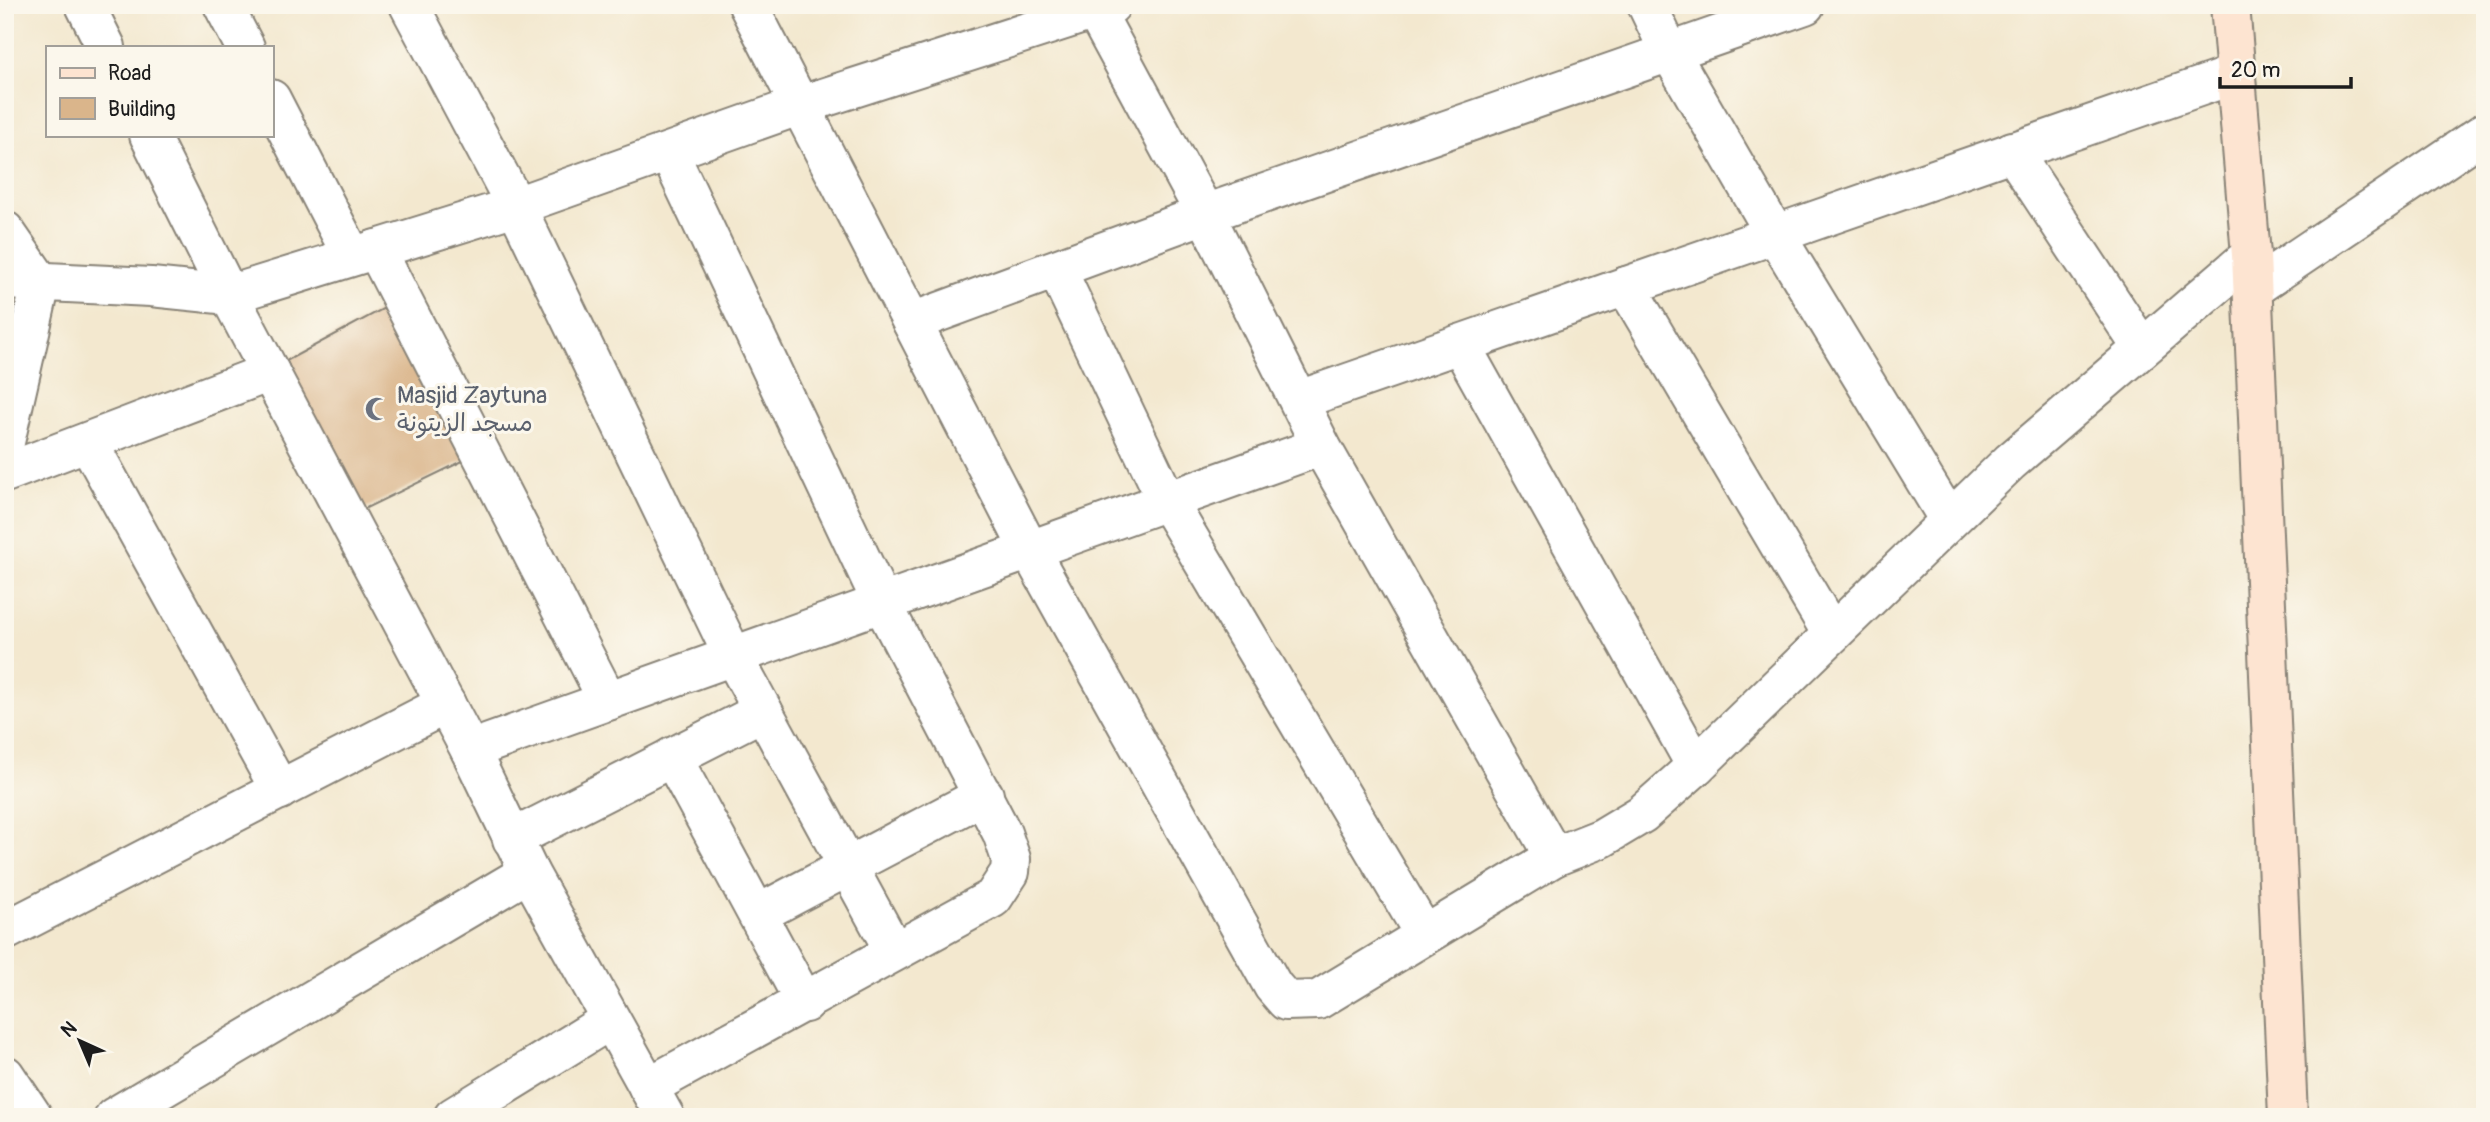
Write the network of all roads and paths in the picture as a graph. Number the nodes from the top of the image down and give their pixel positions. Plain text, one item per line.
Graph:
1 (223, 5) edge
2 (409, 5) edge
3 (748, 5) edge
4 (1647, 5) edge
5 (1805, 5) edge
6 (2230, 5) edge
7 (1099, 7) edge
8 (244, 46) edge
9 (1669, 51) junction
10 (2236, 74) junction
11 (273, 102) edge
12 (801, 105) junction
13 (2485, 132) edge
14 (150, 136) edge
15 (2012, 151) junction
16 (669, 153) junction
17 (516, 206) junction
18 (1205, 214) junction
19 (5, 231) edge
20 (1775, 234) junction
21 (364, 253) junction
22 (1057, 270) junction
23 (2252, 272) junction
24 (23, 282) edge
25 (1626, 286) junction
26 (229, 295) junction
27 (912, 323) junction
28 (1460, 344) junction
29 (2142, 348) junction
30 (270, 372) junction
31 (1298, 400) junction
32 (5, 442) edge
33 (88, 442) junction
34 (1321, 446) junction
35 (5, 473) edge
36 (1166, 499) junction
37 (1949, 520) junction
38 (1030, 549) junction
39 (881, 601) junction
40 (1832, 634) junction
41 (733, 656) junction
42 (608, 701) junction
43 (446, 704) junction
44 (763, 711) junction
45 (470, 750) junction
46 (672, 757) junction
47 (1696, 766) junction
48 (280, 789) junction
49 (984, 795) junction
50 (520, 856) junction
51 (1554, 857) junction
52 (847, 868) junction
53 (758, 914) junction
54 (5, 931) edge
55 (1424, 934) junction
56 (894, 951) junction
57 (805, 1003) junction
58 (610, 1020) junction
59 (5, 1075) edge
60 (656, 1102) edge
61 (33, 1117) edge
62 (114, 1117) edge
63 (453, 1117) edge
64 (2288, 1117) edge

1 - 8 street
2 - 17 street
3 - 12 street
4 - 9 street
5 - 9 street
6 - 10 street
7 - 12 street
7 - 18 street
9 - 18 street
9 - 20 street
10 - 15 street
10 - 23 street
11 - 21 street
12 - 16 street
12 - 27 street
13 - 23 street
14 - 26 street
15 - 20 street
15 - 29 street
16 - 17 street
16 - 39 street
17 - 21 street
17 - 41 street
18 - 22 street
18 - 31 street
19 - 24 street
20 - 25 street
20 - 37 street
21 - 26 street
21 - 42 street
22 - 27 street
22 - 36 street
23 - 29 street
23 - 64 street
24 - 26 street
24 - 32 street
25 - 28 street
25 - 40 street
26 - 30 street
27 - 38 street
28 - 31 street
28 - 47 street
29 - 37 street
30 - 33 street
30 - 43 street
31 - 34 street
33 - 35 street
33 - 48 street
34 - 36 street
34 - 51 street
36 - 38 street
36 - 55 street
37 - 40 street
38 - 39 street
38 - 55 street
39 - 41 street
39 - 49 street
40 - 47 street
41 - 42 street
41 - 44 street
42 - 45 street
43 - 45 street
43 - 48 street
44 - 46 street
44 - 52 street
45 - 50 street
46 - 50 street
46 - 53 street
47 - 51 street
48 - 54 street
49 - 52 street
49 - 56 street
50 - 58 street
50 - 62 street
51 - 55 street
52 - 53 street
52 - 56 street
53 - 57 street
56 - 57 street
57 - 60 street
58 - 60 street
58 - 63 street
59 - 61 street

